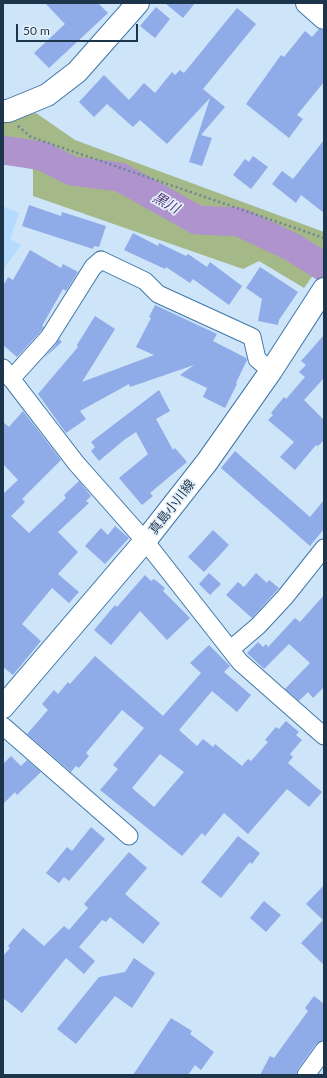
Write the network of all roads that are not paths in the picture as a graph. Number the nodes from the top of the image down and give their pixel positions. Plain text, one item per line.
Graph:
1 (138, 3) edge
2 (307, 3) edge
3 (324, 18) edge
4 (6, 111) edge
5 (323, 291) edge
6 (271, 371) junction
7 (7, 374) edge
8 (145, 541) junction
9 (324, 548) edge
10 (231, 649) junction
11 (3, 707) edge
12 (3, 726) edge
13 (324, 736) edge
14 (129, 836) dead end
15 (324, 1050) edge
16 (306, 1075) edge

1 - 4 street
2 - 3 street
5 - 6 street, 真島小川線
6 - 7 street
6 - 8 street, 真島小川線
7 - 8 street
8 - 10 street
8 - 11 street, 真島小川線
9 - 10 street
10 - 13 street
12 - 14 street
15 - 16 street

